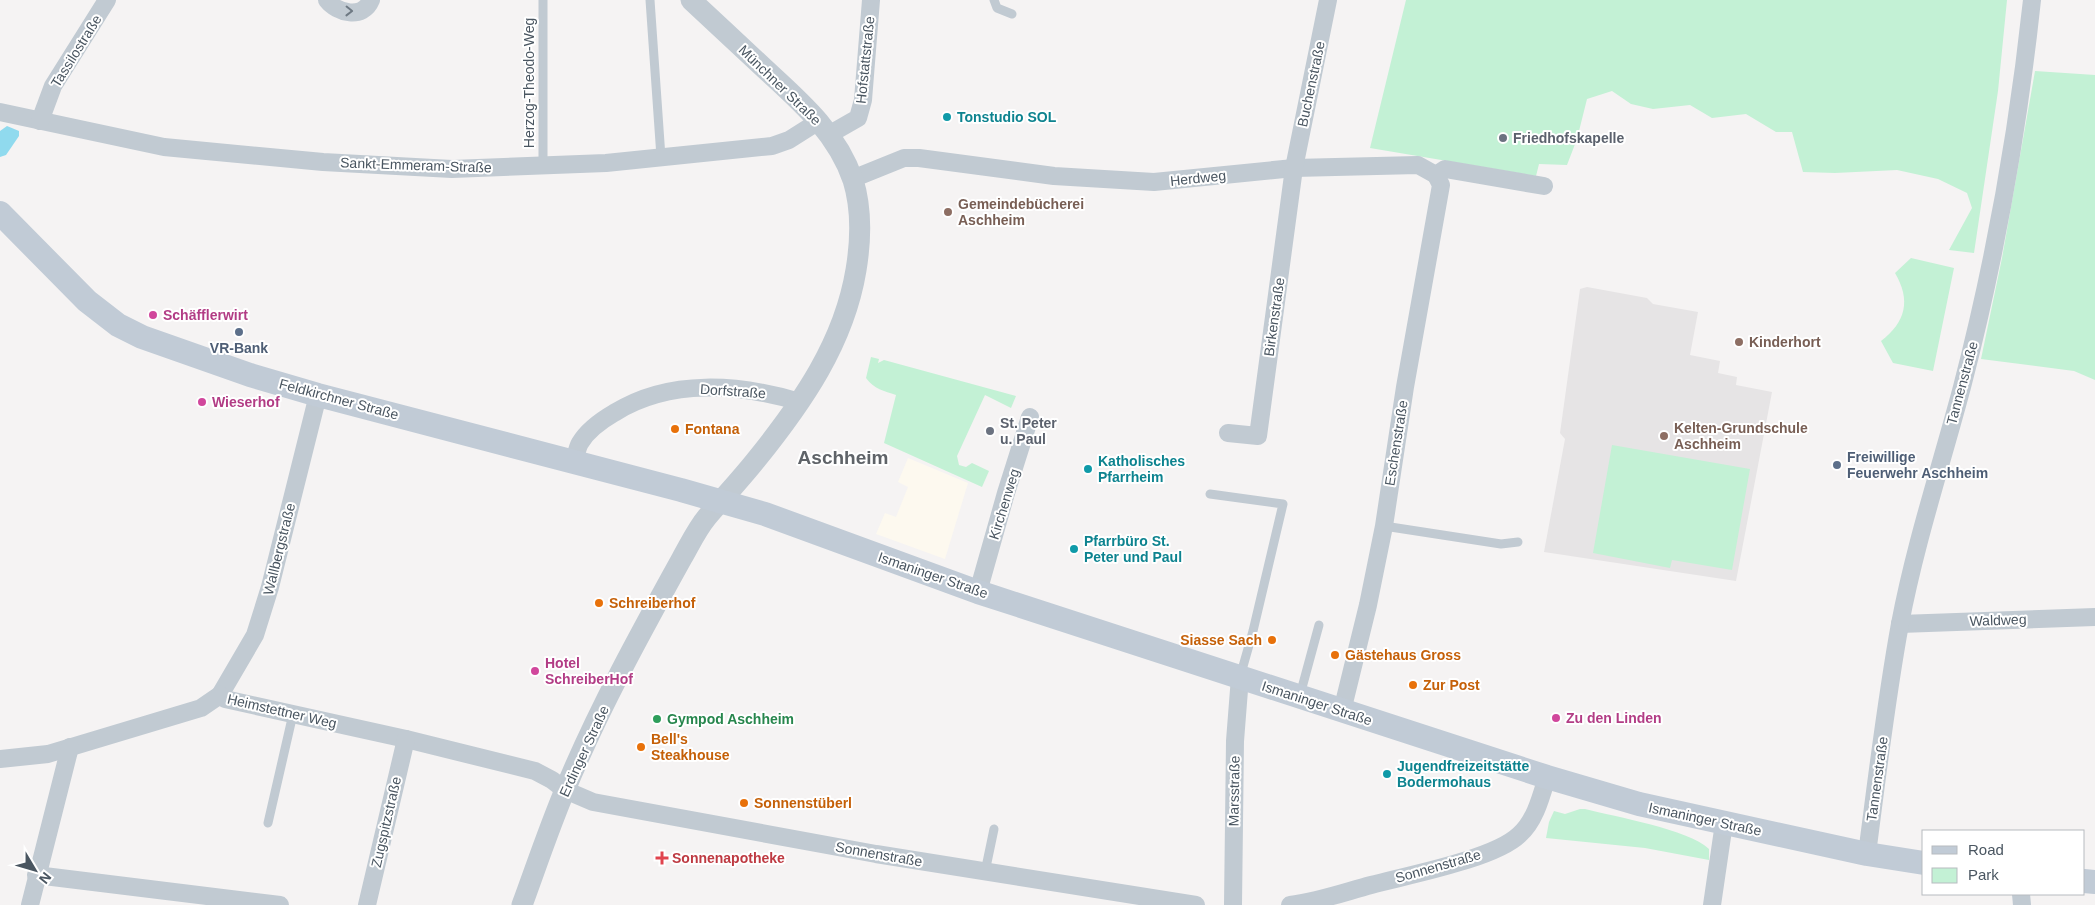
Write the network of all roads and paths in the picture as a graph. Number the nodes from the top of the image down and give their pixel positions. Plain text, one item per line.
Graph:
1 (107, 0) edge
2 (327, 0) edge
3 (371, 0) edge
4 (543, 0) edge
5 (650, 0) edge
6 (691, 0) edge
7 (871, 0) edge
8 (994, 0) edge
9 (1328, 0) edge
10 (2032, 0) edge
11 (1012, 14) dead end
12 (0, 112) edge
13 (40, 121) junction
14 (825, 128) junction
15 (661, 157) junction
16 (543, 166) junction
17 (1294, 168) junction
18 (1436, 175) junction
19 (852, 180) junction
20 (1544, 186) dead end
21 (0, 213) edge
22 (318, 395) junction
23 (800, 402) junction
24 (1030, 417) dead end
25 (1228, 433) dead end
26 (574, 461) junction
27 (1210, 494) dead end
28 (722, 501) junction
29 (1384, 526) junction
30 (1518, 542) dead end
31 (978, 592) junction
32 (2095, 617) edge
33 (1319, 624) dead end
34 (1900, 624) junction
35 (1240, 677) junction
36 (220, 695) junction
37 (1299, 697) junction
38 (1342, 711) junction
39 (293, 714) junction
40 (406, 739) junction
41 (70, 747) junction
42 (0, 759) edge
43 (1547, 777) junction
44 (565, 790) junction
45 (268, 823) dead end
46 (1724, 824) junction
47 (994, 828) dead end
48 (1867, 854) junction
49 (1922, 863) edge
50 (985, 872) junction
51 (36, 875) junction
52 (30, 905) edge
53 (280, 905) edge
54 (366, 905) edge
55 (522, 905) edge
56 (1196, 905) edge
57 (1233, 905) edge
58 (1290, 905) edge
59 (1712, 905) edge

1 - 13 street, Tassilostraße
2 -> 3 street
4 - 16 lane, Herzog-Theodo-Weg
5 - 15 lane
6 - 14 street, Münchner Straße
7 - 14 street, Hofstattstraße
8 - 11 lane
9 - 17 street, Buchenstraße
10 - 34 street, Tannenstraße
12 - 13 street
13 - 16 street, Sankt-Emmeram-Straße
14 - 15 street, Sankt-Emmeram-Straße
14 - 19 street, Münchner Straße
15 - 16 street, Sankt-Emmeram-Straße
17 - 18 street, Herdweg
17 - 19 street, Herdweg
17 - 25 street, Birkenstraße
18 - 20 street
18 - 29 street, Eschenstraße
19 - 23 street, Münchner Straße
21 - 22 main road, Feldkirchner Straße
22 - 26 main road, Feldkirchner Straße
22 - 36 street, Wallbergstraße
23 - 26 street, Dorfstraße
23 - 28 street, Münchner Straße
24 - 31 street, Kirchenweg
26 - 28 main road, Feldkirchner Straße
27 - 35 lane
28 - 31 main road, Ismaninger Straße
28 - 44 street, Erdinger Straße
29 - 30 lane
29 - 38 street, Eschenstraße
31 - 35 main road, Ismaninger Straße
32 - 34 street, Waldweg
33 - 37 lane
34 - 48 street, Tannenstraße
35 - 37 main road, Ismaninger Straße
35 - 57 street, Marsstraße
36 - 39 street, Heimstettner Weg
36 - 41 street, Heimstettner Weg
37 - 38 main road, Ismaninger Straße
38 - 43 main road, Ismaninger Straße
39 - 40 street, Heimstettner Weg
39 - 45 lane
40 - 44 street, Heimstettner Weg
40 - 54 street, Zugspitzstraße
41 - 42 street, Heimstettner Weg
41 - 51 street
43 - 46 main road, Ismaninger Straße
43 - 58 street, Sonnenstraße
44 - 50 street, Sonnenstraße
44 - 55 street, Erdinger Straße
46 - 48 main road, Ismaninger Straße
46 - 59 street
47 - 50 lane
48 - 49 main road, Ismaninger Straße
50 - 56 street, Sonnenstraße
51 - 52 street
51 - 53 street

